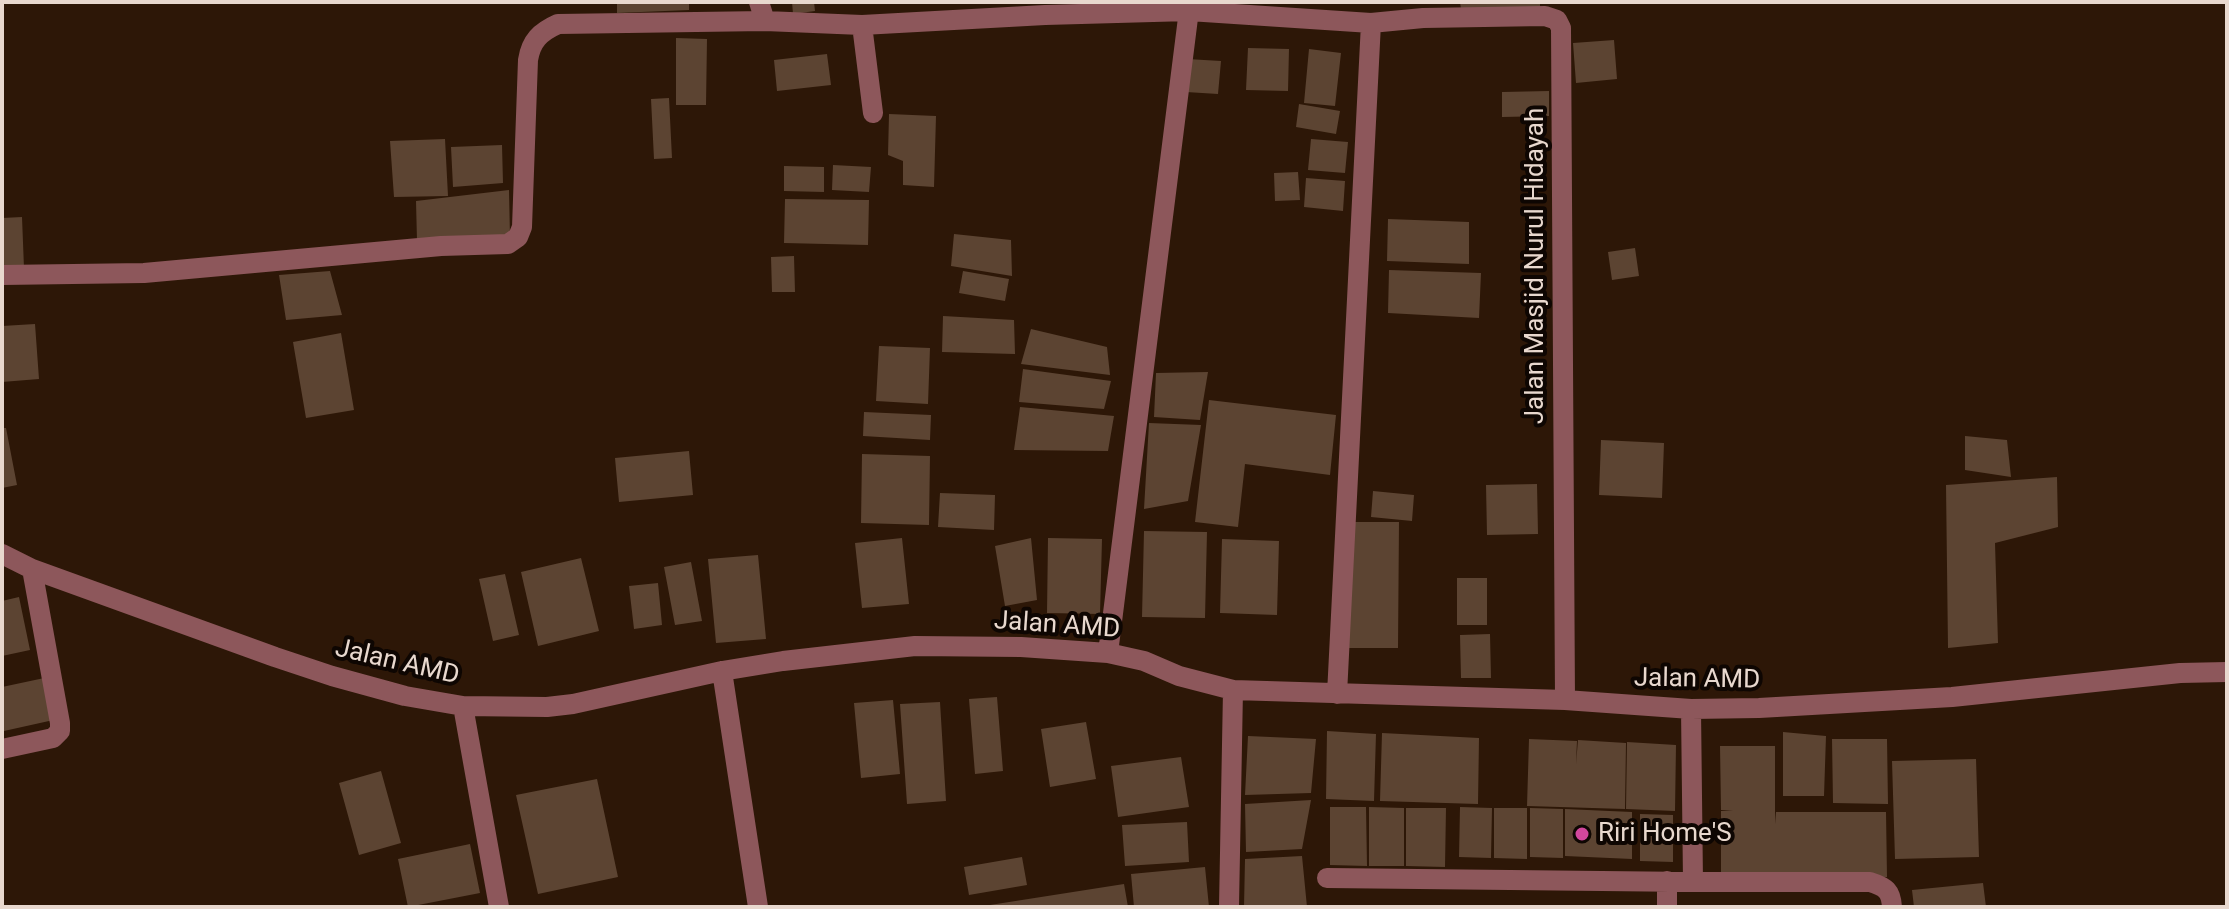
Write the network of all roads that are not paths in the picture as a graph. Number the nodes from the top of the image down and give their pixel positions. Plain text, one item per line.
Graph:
1 (1190, 7) edge
2 (1423, 10) edge
3 (762, 12) edge
4 (1371, 23) junction
5 (862, 25) junction
6 (873, 113) dead end
7 (2, 275) edge
8 (2, 554) edge
9 (32, 569) junction
10 (1108, 653) junction
11 (722, 671) junction
12 (2227, 672) edge
13 (1233, 690) junction
14 (1337, 694) junction
15 (1565, 700) junction
16 (463, 706) junction
17 (1691, 709) junction
18 (2, 749) edge
19 (1327, 878) dead end
20 (1667, 881) junction
21 (1693, 882) junction
22 (499, 907) edge
23 (758, 907) edge
24 (1229, 907) edge
25 (1667, 907) edge
26 (1892, 907) edge

1 - 4 street, Jalan Masjid Nurul Hidayah
1 - 5 street, Jalan Masjid Nurul Hidayah
1 - 10 street
2 - 4 street, Jalan Masjid Nurul Hidayah
2 - 15 street, Jalan Masjid Nurul Hidayah
3 - 5 street, Jalan Masjid Nurul Hidayah
3 - 7 street, Jalan Masjid Nurul Hidayah
4 - 14 street
5 - 6 street
8 - 9 street, Jalan AMD
9 - 16 street, Jalan AMD
9 - 18 street
10 - 11 street, Jalan AMD
10 - 13 street, Jalan AMD
11 - 16 street, Jalan AMD
11 - 23 street
12 - 17 street, Jalan AMD
13 - 14 street, Jalan AMD
13 - 24 street
14 - 15 street, Jalan AMD
15 - 17 street, Jalan AMD
16 - 22 street
17 - 21 street
19 - 20 street
20 - 21 street
20 - 25 street
21 - 26 street

